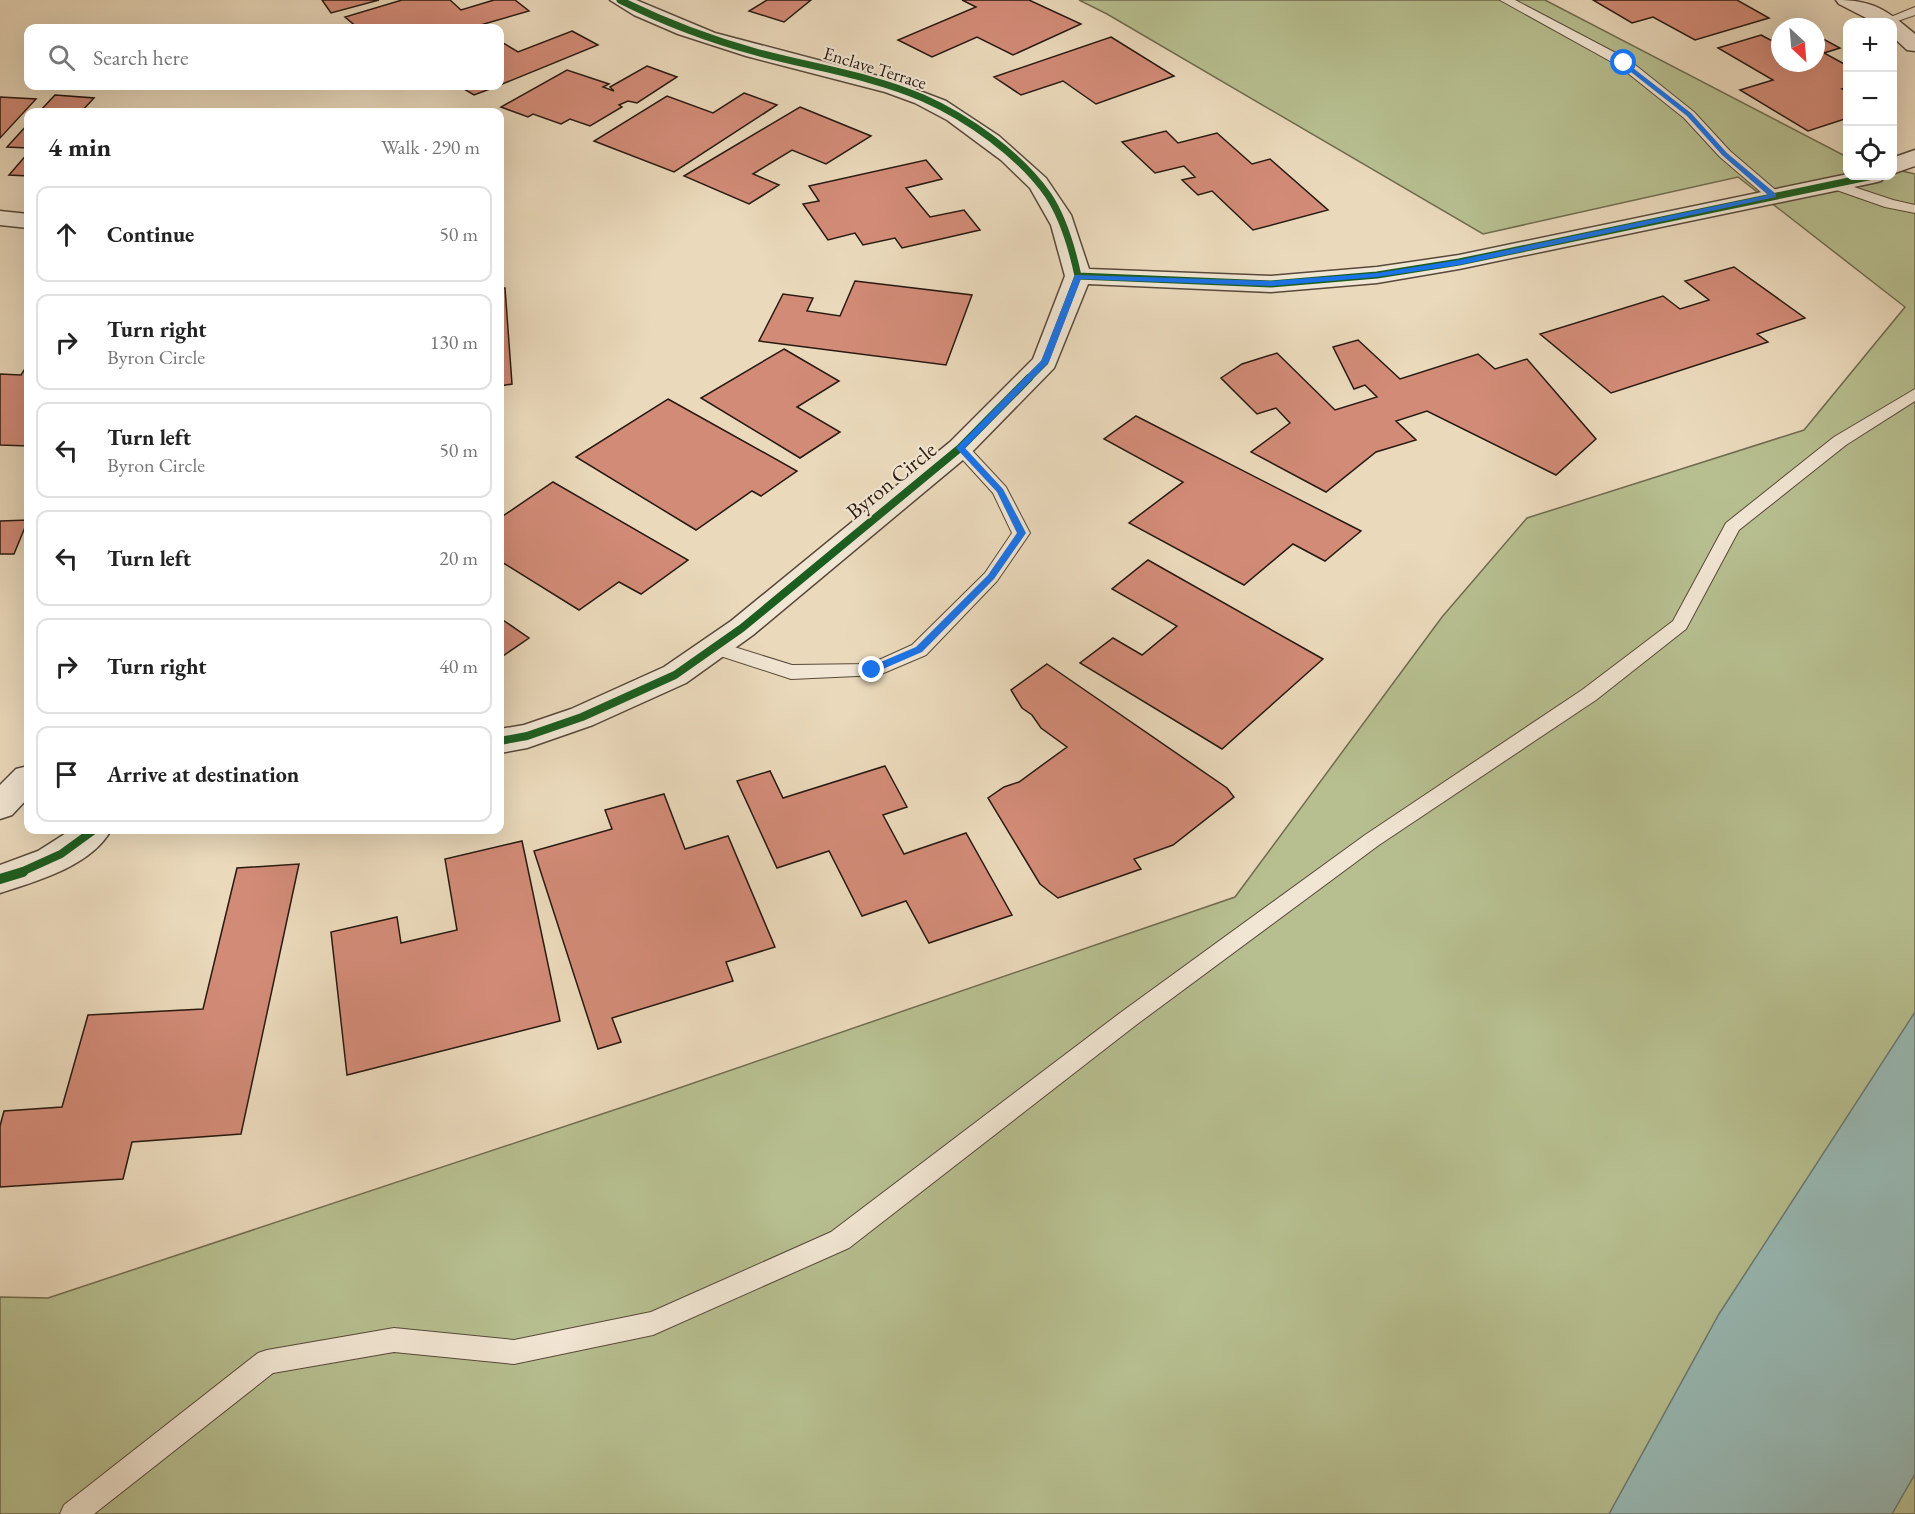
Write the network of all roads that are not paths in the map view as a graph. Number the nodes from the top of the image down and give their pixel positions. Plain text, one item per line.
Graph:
1 (620, 0) edge
2 (1506, 0) edge
3 (1846, 0) edge
4 (1915, 11) edge
5 (1880, 18) edge
6 (1897, 20) edge
7 (1897, 29) edge
8 (1915, 45) edge
9 (1915, 157) edge
10 (1897, 165) edge
11 (1853, 180) edge
12 (1833, 184) junction
13 (1774, 196) junction
14 (1915, 209) edge
15 (0, 219) edge
16 (24, 221) edge
17 (1078, 276) junction
18 (1915, 394) edge
19 (960, 448) junction
20 (715, 647) junction
21 (504, 740) edge
22 (24, 782) edge
23 (0, 806) edge
24 (89, 834) edge
25 (0, 879) edge
26 (73, 1514) edge

1 - 17 street, Enclave Terrace
2 - 13 lane
3 - 5 street
4 - 6 lane
7 - 8 street
9 - 10 street
11 - 12 street
12 - 13 street
12 - 14 lane
13 - 17 street
15 - 16 street
17 - 19 street, Byron Circle
18 - 26 lane
19 - 20 street, Byron Circle
19 - 20 lane
20 - 21 street, Byron Circle
22 - 23 street
24 - 25 street

